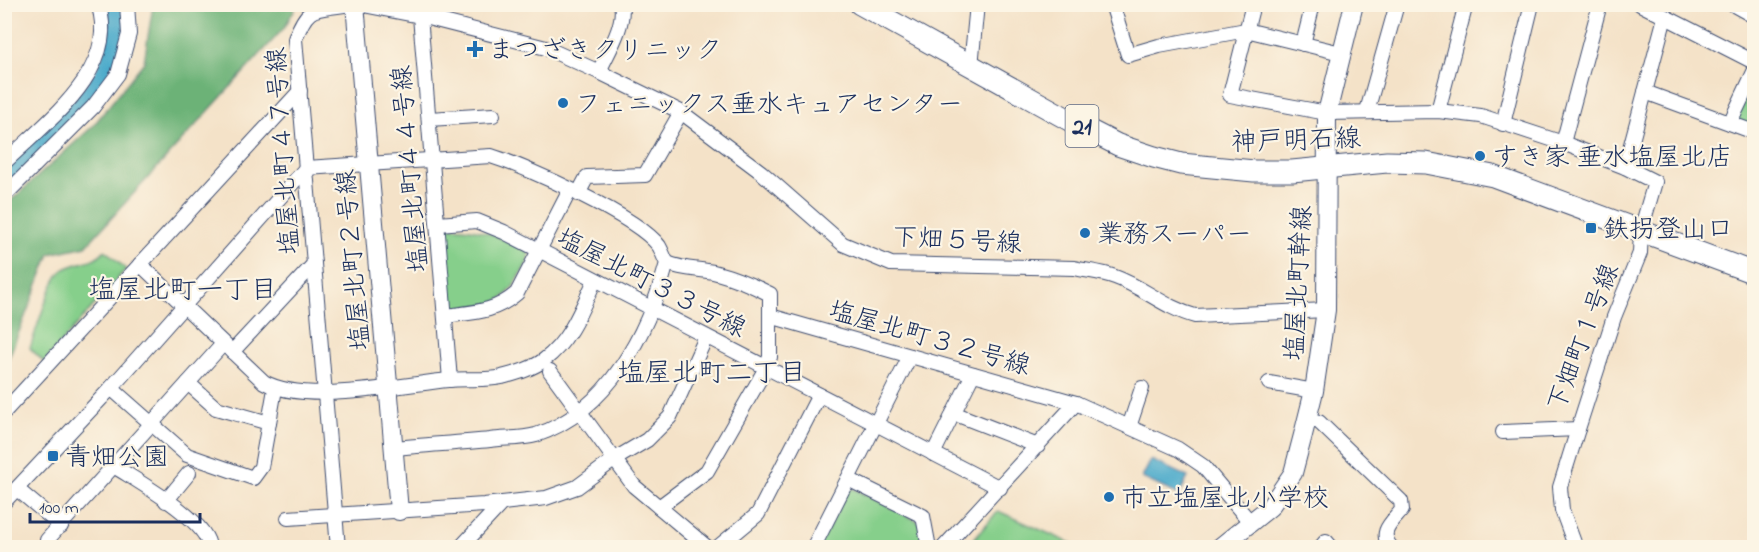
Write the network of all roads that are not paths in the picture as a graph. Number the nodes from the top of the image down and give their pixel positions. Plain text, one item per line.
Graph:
1 (98, 4) edge
2 (127, 4) edge
3 (355, 4) edge
4 (621, 4) edge
5 (860, 4) edge
6 (978, 4) edge
7 (1112, 4) edge
8 (1253, 4) edge
9 (1313, 4) edge
10 (1354, 4) edge
11 (1397, 4) edge
12 (1466, 4) edge
13 (1532, 4) edge
14 (1600, 4) edge
15 (1640, 4) edge
16 (1736, 4) edge
17 (888, 11) edge
18 (1755, 14) edge
19 (420, 16) junction
20 (1665, 17) junction
21 (1246, 30) junction
22 (1303, 44) junction
23 (1341, 53) junction
24 (1755, 62) edge
25 (971, 66) junction
26 (599, 72) junction
27 (1755, 72) edge
28 (300, 91) junction
29 (1645, 92) junction
30 (1367, 111) junction
31 (1438, 111) junction
32 (681, 112) junction
33 (1327, 112) junction
34 (493, 115) dead end
35 (429, 119) junction
36 (1730, 123) junction
37 (1503, 124) junction
38 (1755, 132) edge
39 (1563, 143) junction
40 (432, 160) junction
41 (4, 163) edge
42 (369, 164) junction
43 (1625, 167) junction
44 (306, 168) junction
45 (1328, 168) junction
46 (574, 192) junction
47 (4, 196) edge
48 (438, 224) junction
49 (1641, 230) junction
50 (538, 251) junction
51 (667, 263) junction
52 (140, 264) junction
53 (314, 264) junction
54 (1755, 273) edge
55 (595, 280) junction
56 (182, 306) junction
57 (650, 308) junction
58 (1326, 310) junction
59 (445, 316) junction
60 (770, 316) junction
61 (706, 337) junction
62 (227, 348) junction
63 (910, 356) junction
64 (766, 368) junction
65 (550, 371) dead end
66 (973, 374) junction
67 (450, 380) junction
68 (188, 383) junction
69 (1269, 383) dead end
70 (111, 388) junction
71 (275, 388) junction
72 (388, 388) junction
73 (1142, 388) dead end
74 (1314, 391) junction
75 (325, 392) junction
76 (819, 395) junction
77 (1076, 404) junction
78 (4, 412) edge
79 (578, 412) junction
80 (953, 413) junction
81 (1307, 419) junction
82 (269, 423) junction
83 (151, 424) junction
84 (876, 424) junction
85 (1129, 427) junction
86 (1578, 429) junction
87 (1503, 432) dead end
88 (1038, 446) junction
89 (394, 448) junction
90 (933, 454) junction
91 (615, 459) junction
92 (114, 466) junction
93 (189, 473) dead end
94 (848, 479) junction
95 (1000, 488) junction
96 (17, 489) junction
97 (166, 501) junction
98 (4, 502) edge
99 (502, 503) junction
100 (659, 507) junction
101 (399, 512) junction
102 (336, 516) junction
103 (292, 518) dead end
104 (1251, 523) junction
105 (61, 526) junction
106 (49, 548) edge
107 (208, 548) edge
108 (338, 548) edge
109 (460, 548) edge
110 (708, 548) edge
111 (717, 548) edge
112 (813, 548) edge
113 (929, 548) edge
114 (943, 548) edge
115 (1219, 548) edge
116 (1320, 548) edge
117 (1332, 548) edge
118 (1392, 548) edge
119 (1576, 548) edge

1 - 41 street
2 - 47 street
3 - 19 street
3 - 28 street, 塩屋北町４７号線
3 - 42 street, 塩屋北町２号線
4 - 26 street
5 - 17 main road, 神戸明石線 / 21
6 - 25 street
7 - 21 street
8 - 21 street
9 - 22 street
10 - 23 street, 塩屋北町幹線
11 - 30 street
12 - 31 street
13 - 37 street
14 - 39 street
15 - 20 street
16 - 18 street
17 - 25 main road, 神戸明石線 / 21
19 - 26 street, 下畑５号線
19 - 35 street, 塩屋北町４４号線
20 - 24 street
20 - 29 street
21 - 22 street
21 - 33 street
22 - 23 street
23 - 33 street, 塩屋北町幹線
25 - 45 main road, 神戸明石線 / 21
26 - 32 street, 下畑５号線
27 - 36 street
28 - 44 street, 塩屋北町４７号線
28 - 52 street
29 - 36 street
29 - 43 street
30 - 31 street
30 - 33 street
31 - 37 street
32 - 46 street
32 - 58 street, 下畑５号線
33 - 45 street, 塩屋北町幹線
34 - 35 street
35 - 40 street, 塩屋北町４４号線
36 - 38 street
37 - 39 street
39 - 43 street
40 - 42 street
40 - 46 street
40 - 48 street, 塩屋北町４４号線
42 - 44 street
42 - 72 street, 塩屋北町２号線
43 - 49 street, 下畑町１号線
44 - 53 street, 塩屋北町４７号線
44 - 56 street
45 - 49 main road, 神戸明石線 / 21
45 - 58 street, 塩屋北町幹線
46 - 50 street
46 - 51 street
48 - 50 street, 塩屋北町３３号線
48 - 59 street, 塩屋北町４４号線
49 - 54 main road, 神戸明石線 / 21
49 - 86 street, 下畑町１号線
50 - 55 street, 塩屋北町３３号線
50 - 59 street
51 - 57 street
51 - 60 street
52 - 56 street
52 - 78 street
53 - 62 street
53 - 75 street, 塩屋北町４７号線
55 - 57 street, 塩屋北町３３号線
55 - 67 street
56 - 62 street
56 - 70 street
57 - 61 street, 塩屋北町３３号線
57 - 79 street
58 - 74 street, 塩屋北町幹線
59 - 67 street, 塩屋北町４４号線
60 - 63 street, 塩屋北町３２号線
60 - 64 street
61 - 64 street, 塩屋北町３３号線
61 - 91 street
62 - 68 street
62 - 71 street
63 - 66 street, 塩屋北町３２号線
63 - 84 street
64 - 76 street, 塩屋北町３３号線
64 - 100 street
65 - 79 street
66 - 77 street, 塩屋北町３２号線
66 - 80 street
67 - 72 street
68 - 82 street
68 - 83 street
69 - 74 street
70 - 83 street
70 - 96 street
71 - 75 street
71 - 82 street
72 - 75 street
72 - 89 street, 塩屋北町２号線
73 - 85 street
74 - 81 street, 塩屋北町幹線
75 - 102 street, 塩屋北町４７号線
76 - 84 street, 塩屋北町３３号線
76 - 111 street
77 - 85 street, 塩屋北町３２号線
77 - 88 street
79 - 89 street
79 - 91 street
80 - 88 street
80 - 90 street
81 - 104 street, 塩屋北町幹線
81 - 118 street
82 - 83 street
83 - 92 street
84 - 90 street, 塩屋北町３３号線
84 - 94 street
85 - 104 street, 塩屋北町３２号線
86 - 87 street, 下畑町１号線
86 - 119 street
88 - 95 street
89 - 101 street, 塩屋北町２号線
90 - 95 street, 塩屋北町３３号線
91 - 99 street
91 - 100 street
92 - 97 street
92 - 105 street
93 - 97 street
94 - 112 street
94 - 113 street
95 - 114 street
96 - 98 street
96 - 105 street
97 - 107 street
99 - 101 street
99 - 109 street
100 - 110 street
101 - 102 street
102 - 103 street
102 - 108 street, 塩屋北町４７号線
104 - 115 street, 塩屋北町幹線
105 - 106 street
116 - 117 street

